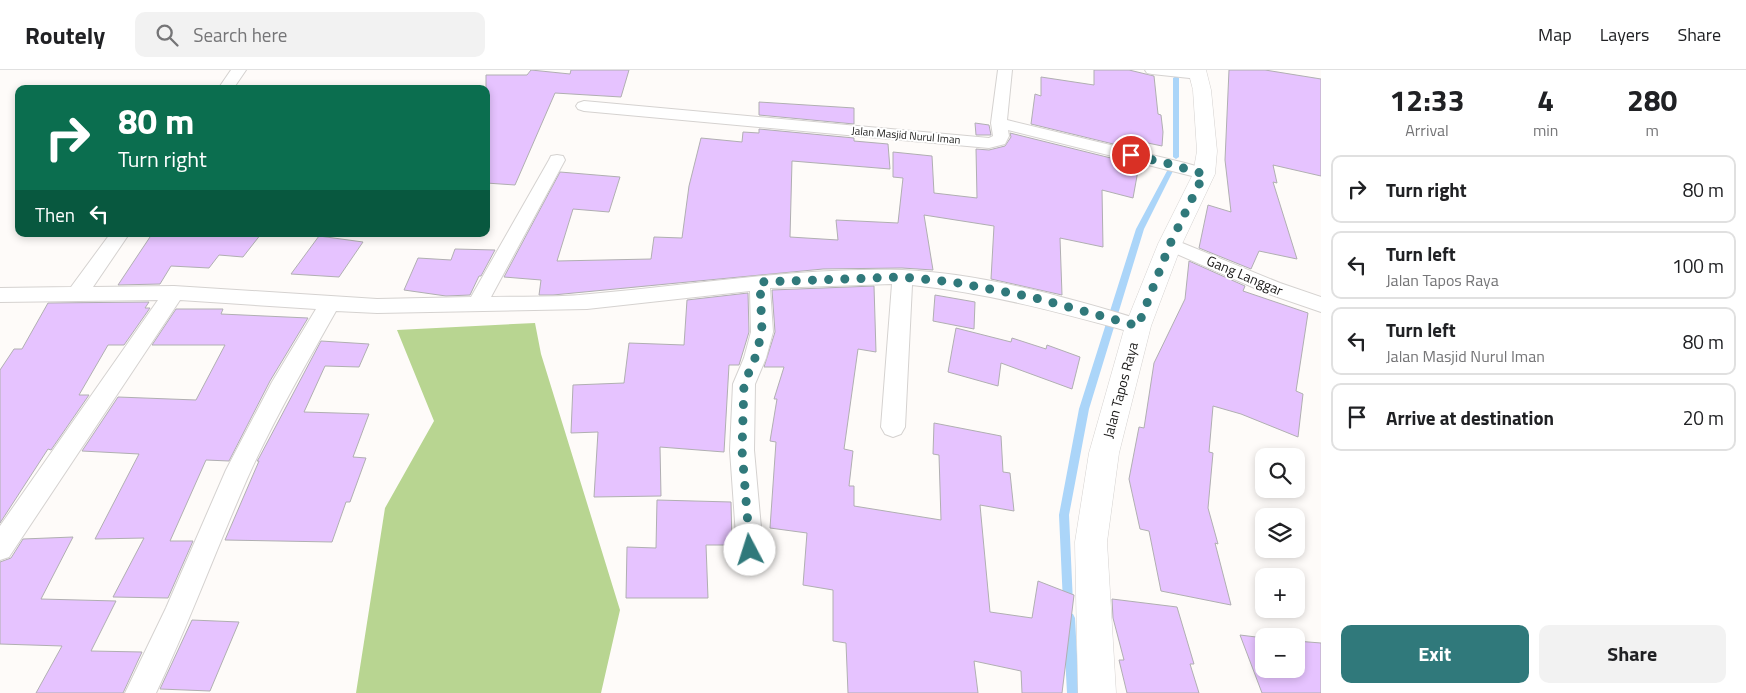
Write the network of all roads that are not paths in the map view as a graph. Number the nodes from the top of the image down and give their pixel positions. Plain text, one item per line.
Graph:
1 (239, 70) edge
2 (1005, 70) edge
3 (1152, 70) edge
4 (1198, 72) edge
5 (228, 85) edge
6 (584, 106) dead end
7 (999, 123) junction
8 (557, 160) dead end
9 (1204, 174) junction
10 (118, 237) edge
11 (1170, 244) junction
12 (902, 277) junction
13 (760, 282) junction
14 (174, 293) junction
15 (76, 294) junction
16 (0, 295) edge
17 (330, 304) junction
18 (477, 304) junction
19 (1321, 305) edge
20 (1135, 325) junction
21 (893, 427) dead end
22 (0, 548) edge
23 (750, 550) dead end
24 (140, 693) edge
25 (1098, 693) edge

1 - 5 street
2 - 7 street
3 - 4 street
4 - 9 main road, Jalan Tapos Raya
6 - 7 street, Jalan Masjid Nurul Iman
7 - 9 street
8 - 18 street
9 - 11 main road, Jalan Tapos Raya
10 - 15 street
11 - 19 street, Gang Langgar
11 - 20 main road, Jalan Tapos Raya
12 - 13 street
12 - 20 street
12 - 21 street
13 - 18 street
13 - 23 street
14 - 15 street
14 - 17 street
14 - 22 street
15 - 16 street
17 - 18 street
17 - 24 street
20 - 25 main road, Jalan Tapos Raya

